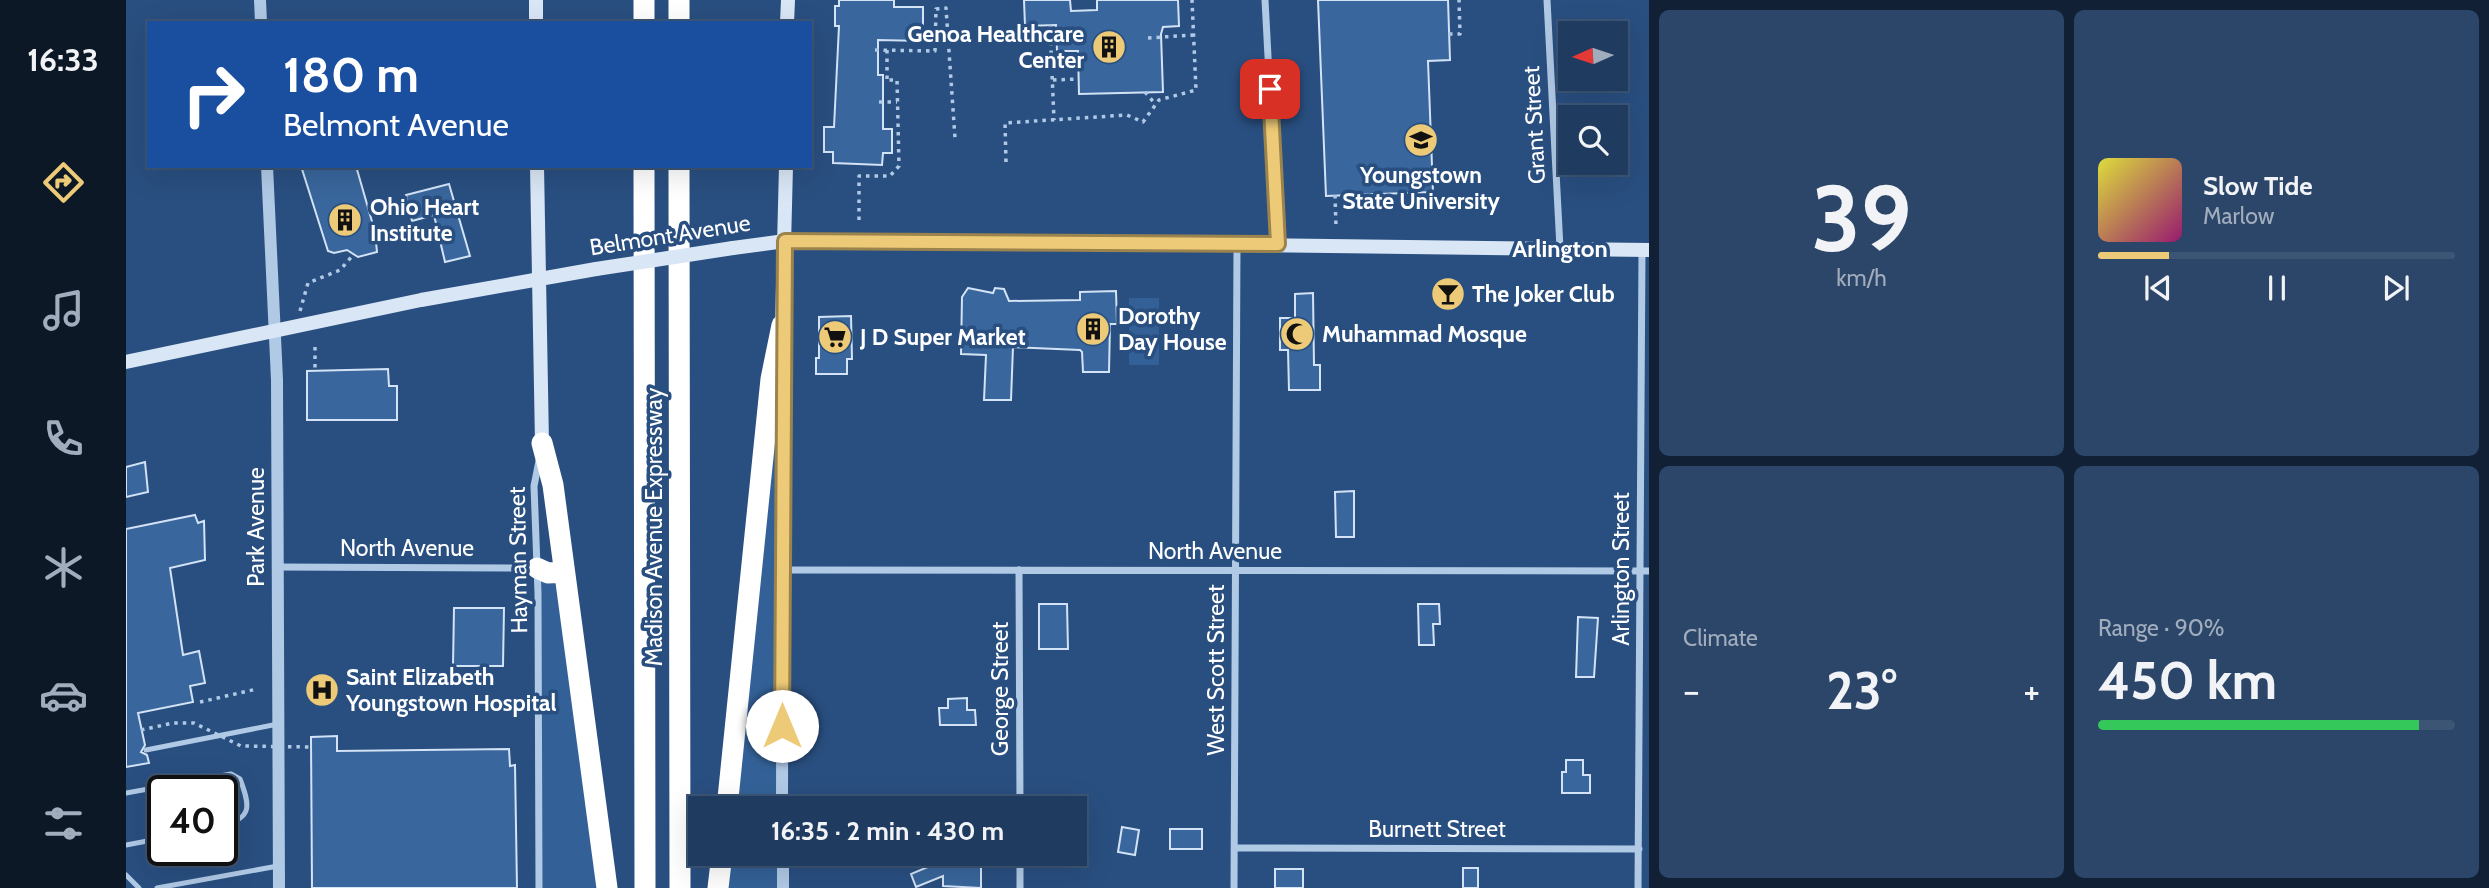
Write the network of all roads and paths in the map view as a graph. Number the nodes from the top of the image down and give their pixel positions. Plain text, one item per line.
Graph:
1 (260, 0) edge
2 (536, 0) edge
3 (644, 0) edge
4 (679, 0) edge
5 (788, 0) edge
6 (1192, 0) edge
7 (1265, 0) edge
8 (1459, 0) edge
9 (1547, 0) edge
10 (261, 21) edge
11 (536, 21) edge
12 (644, 21) edge
13 (679, 21) edge
14 (787, 21) edge
15 (1050, 25) dead end
16 (1449, 34) dead end
17 (1194, 35) junction
18 (1148, 38) dead end
19 (875, 50) dead end
20 (887, 50) junction
21 (1079, 79) dead end
22 (1053, 80) junction
23 (1145, 92) dead end
24 (879, 102) dead end
25 (897, 102) junction
26 (1156, 105) junction
27 (1054, 120) junction
28 (955, 138) dead end
29 (892, 141) dead end
30 (898, 141) junction
31 (1006, 162) dead end
32 (267, 168) edge
33 (537, 168) edge
34 (644, 168) edge
35 (679, 168) edge
36 (786, 168) edge
37 (1335, 195) dead end
38 (859, 219) dead end
39 (1336, 228) dead end
40 (785, 241) junction
41 (1237, 243) junction
42 (1278, 244) junction
43 (1560, 248) junction
44 (1645, 250) edge
45 (354, 254) dead end
46 (537, 278) junction
47 (782, 325) junction
48 (298, 327) junction
49 (275, 332) junction
50 (315, 347) dead end
51 (126, 362) edge
52 (315, 371) dead end
53 (542, 443) junction
54 (276, 567) junction
55 (537, 568) junction
56 (781, 570) junction
57 (1019, 570) junction
58 (1236, 570) junction
59 (1645, 571) edge
60 (563, 572) junction
61 (257, 689) dead end
62 (200, 702) dead end
63 (278, 724) junction
64 (141, 730) dead end
65 (311, 747) dead end
66 (146, 750) dead end
67 (238, 778) edge
68 (147, 789) edge
69 (126, 793) edge
70 (728, 796) edge
71 (782, 796) edge
72 (1020, 796) edge
73 (238, 821) edge
74 (147, 841) edge
75 (126, 845) edge
76 (1235, 848) junction
77 (1639, 849) junction
78 (279, 865) junction
79 (721, 866) edge
80 (783, 866) edge
81 (1020, 866) edge
82 (126, 875) edge
83 (139, 888) edge
84 (157, 888) edge
85 (279, 888) edge
86 (539, 888) edge
87 (607, 888) edge
88 (645, 888) edge
89 (680, 888) edge
90 (718, 888) edge
91 (783, 888) edge
92 (1020, 888) edge
93 (1234, 888) edge
94 (1638, 888) edge

1 - 10 street
2 - 11 main road
3 - 12 highway
4 - 13 highway
5 - 14 main road
6 - 17 path
7 - 42 street
8 - 16 path
9 - 43 street, Grant Street
15 - 22 path
17 - 18 path
17 - 26 path
19 - 20 path
20 - 25 path
20 - 28 path
21 - 22 path
22 - 27 path
23 - 26 path
24 - 25 path
25 - 30 path
26 - 27 path
27 - 31 path
29 - 30 path
30 - 38 path
32 - 49 street, Park Avenue
33 - 46 main road
34 - 88 highway, Madison Avenue Expressway
35 - 89 highway, Madison Avenue Expressway
36 - 40 main road
37 - 39 path
40 - 41 main road, Belmont Avenue
40 - 46 main road, Belmont Avenue, bridge
40 - 47 main road
41 - 42 main road, Belmont Avenue
41 - 58 street, West Scott Street
42 - 43 main road, Belmont Avenue
43 - 44 main road, Belmont Avenue
44 - 59 street, Arlington Street
45 - 48 path
46 - 48 main road, Belmont Avenue
46 - 53 main road
47 - 56 street
47 - 70 highway
48 - 49 main road, Belmont Avenue
49 - 51 main road, Belmont Avenue
49 - 54 street, Park Avenue
50 - 52 path
53 - 55 street, Hayman Street
53 - 60 highway
54 - 55 street, North Avenue
54 - 63 street, Park Avenue
55 - 60 highway
55 - 86 street, Hayman Street
56 - 57 street, North Avenue
56 - 71 street
57 - 58 street, North Avenue
57 - 72 street, George Street
58 - 59 street, North Avenue
58 - 76 street, West Scott Street
59 - 77 street, Arlington Street
60 - 87 highway
61 - 62 path
63 - 66 lane
63 - 78 street, Park Avenue
64 - 65 path, bridge
67 - 73 lane
68 - 69 lane
74 - 75 lane
76 - 77 street, Burnett Street
76 - 93 street, West Scott Street
77 - 94 street, Arlington Street
78 - 84 lane
78 - 85 street, Park Avenue
79 - 90 highway
80 - 91 street
81 - 92 street
82 - 83 lane

